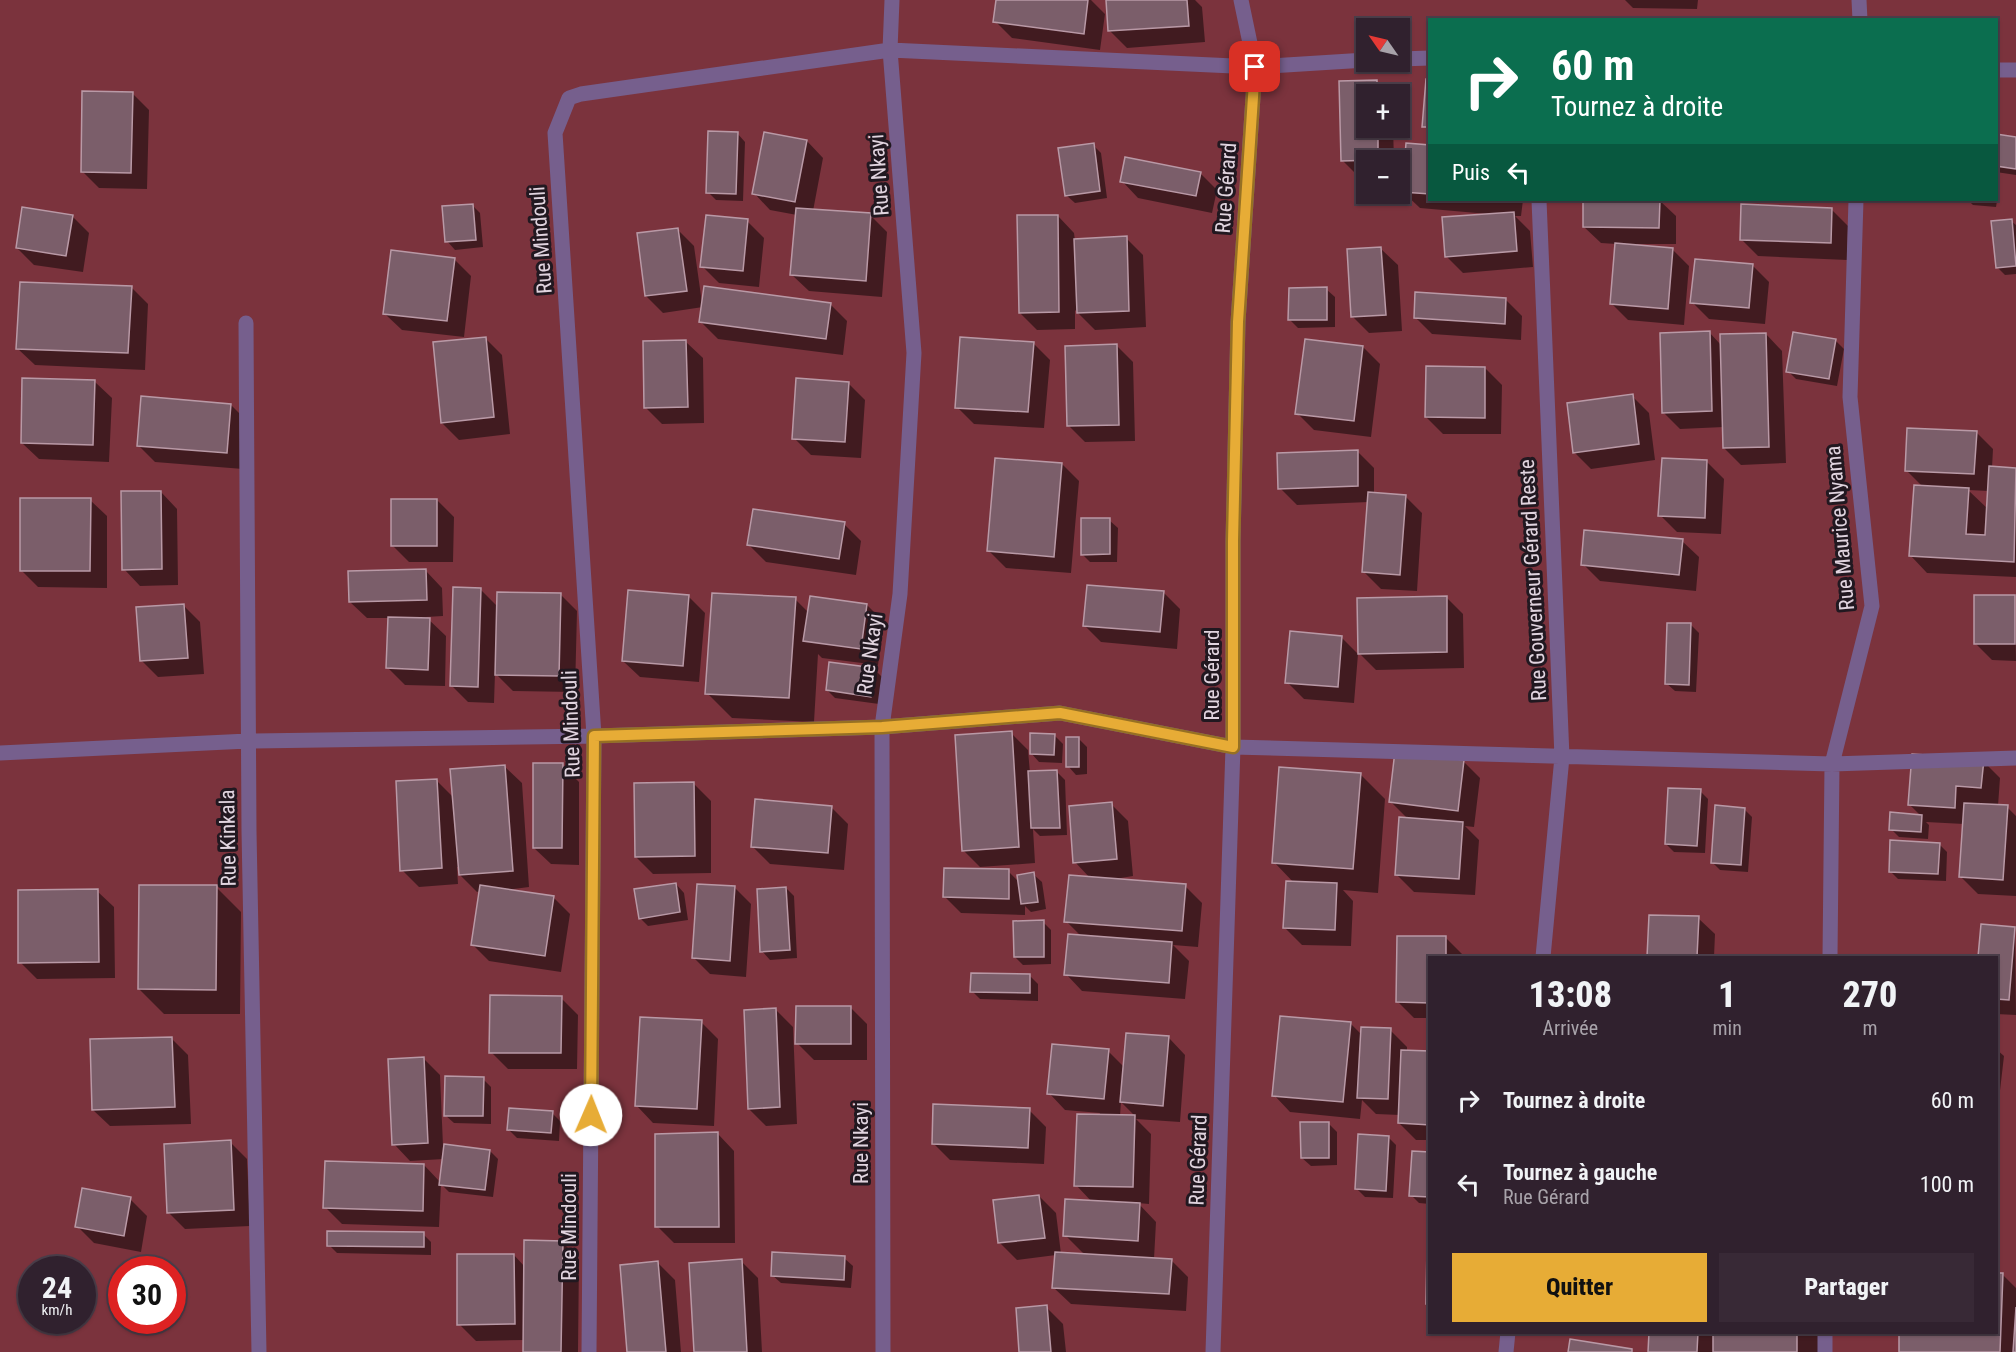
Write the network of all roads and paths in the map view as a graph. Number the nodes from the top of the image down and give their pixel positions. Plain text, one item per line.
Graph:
1 (892, 0) edge
2 (1241, 0) edge
3 (1859, 0) edge
4 (1860, 18) edge
5 (890, 50) junction
6 (1428, 58) edge
7 (1410, 59) edge
8 (1356, 61) edge
9 (1255, 67) junction
10 (1998, 70) edge
11 (2016, 70) edge
12 (1539, 201) edge
13 (1856, 201) edge
14 (246, 323) dead end
15 (882, 727) junction
16 (594, 736) junction
17 (248, 741) junction
18 (1233, 747) junction
19 (0, 753) edge
20 (1562, 757) junction
21 (2016, 759) edge
22 (1832, 764) junction
23 (1543, 956) edge
24 (1830, 956) edge
25 (1508, 1334) edge
26 (1825, 1334) edge
27 (259, 1352) edge
28 (590, 1352) edge
29 (883, 1352) edge
30 (1213, 1352) edge
31 (1506, 1352) edge
32 (1825, 1352) edge

1 - 5 street, Rue Nkayi
2 - 9 street, Rue Gérard
3 - 4 street
5 - 9 street
5 - 15 street, Rue Nkayi
5 - 16 street, Rue Mindouli
6 - 7 street
8 - 9 street
9 - 18 street, Rue Gérard
10 - 11 street
12 - 20 street, Rue Gouverneur Gérard Reste
13 - 22 street, Rue Maurice Nyama
14 - 17 street, Rue Kinkala
15 - 16 street
15 - 18 street
15 - 29 street, Rue Nkayi
16 - 17 street
16 - 28 street, Rue Mindouli
17 - 19 street
17 - 27 street, Rue Kinkala
18 - 20 street
18 - 30 street, Rue Gérard
20 - 22 street
20 - 23 street, Rue Gouverneur Gérard Reste
21 - 22 street
22 - 24 street, Rue Maurice Nyama
25 - 31 street
26 - 32 street

